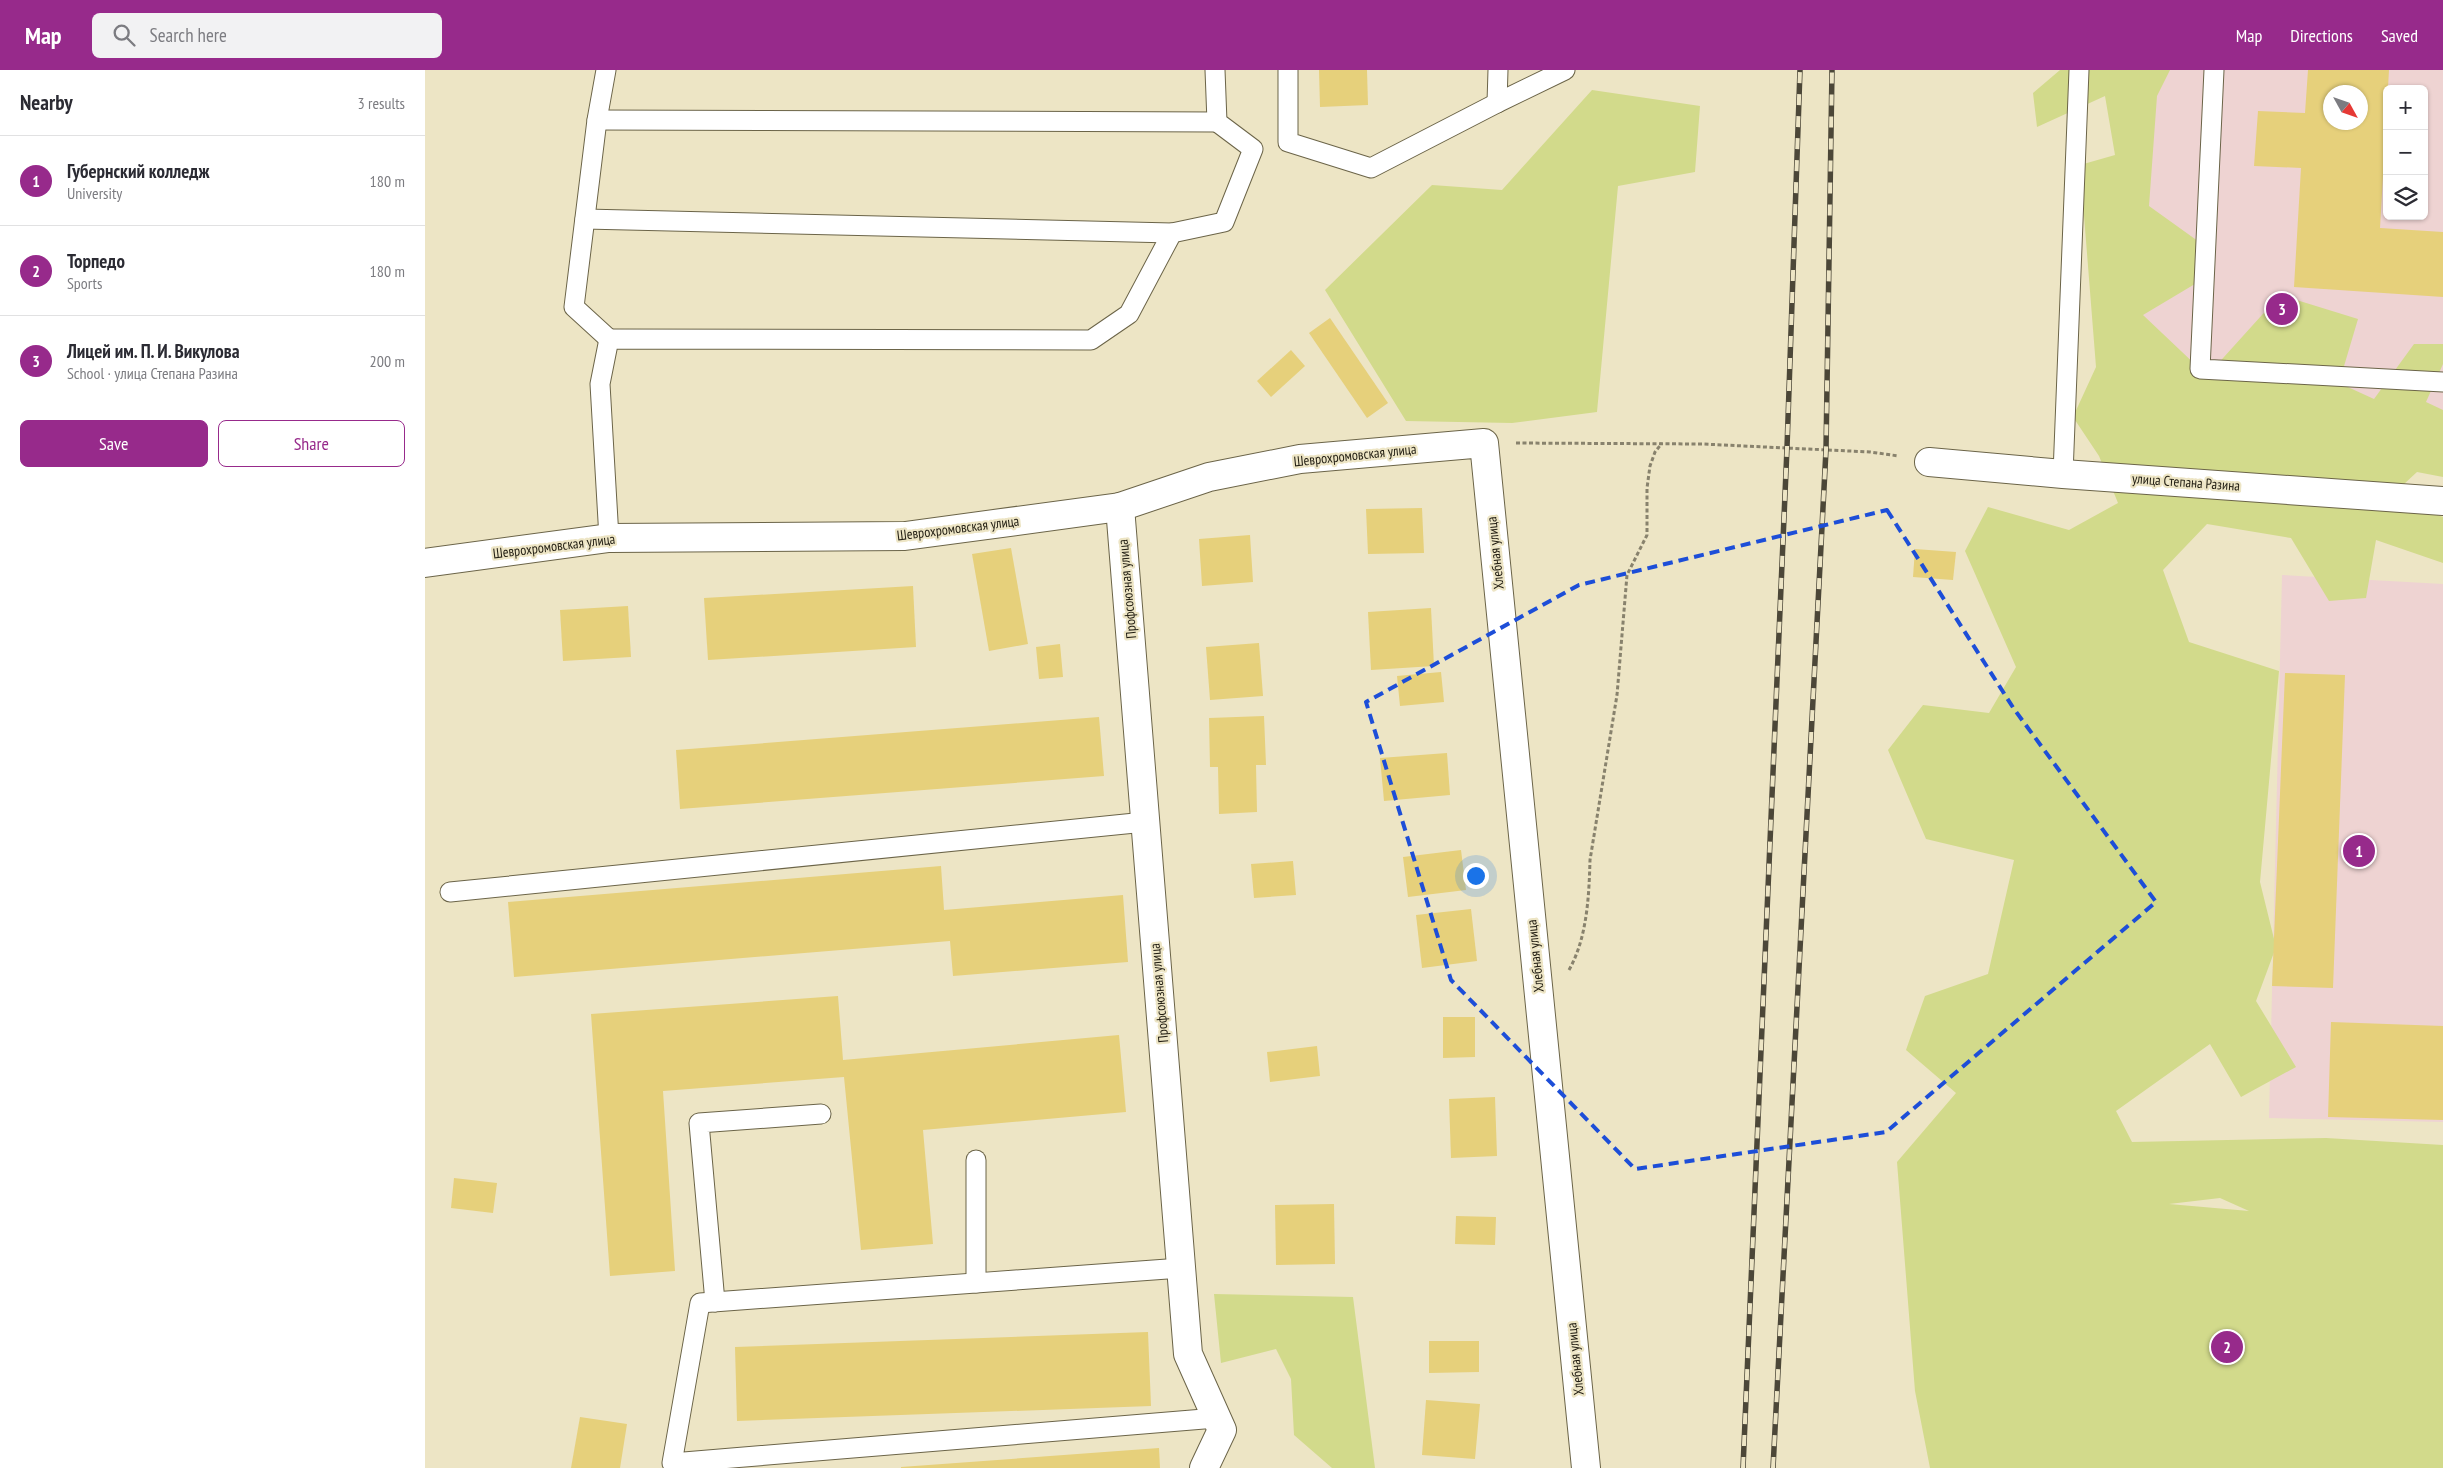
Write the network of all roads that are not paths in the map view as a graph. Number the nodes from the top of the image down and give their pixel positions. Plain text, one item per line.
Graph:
1 (606, 70) edge
2 (1215, 70) edge
3 (1289, 70) edge
4 (1498, 70) edge
5 (1565, 70) edge
6 (2079, 70) edge
7 (2214, 70) edge
8 (1497, 103) junction
9 (597, 120) junction
10 (1217, 122) junction
11 (585, 219) junction
12 (1172, 233) junction
13 (609, 339) junction
14 (2443, 382) edge
15 (1484, 443) joint
16 (1929, 462) road end
17 (2063, 474) junction
18 (2443, 501) edge
19 (1120, 507) junction
20 (609, 538) junction
21 (425, 563) edge
22 (1145, 822) junction
23 (450, 892) dead end
24 (821, 1114) dead end
25 (976, 1160) dead end
26 (1181, 1268) junction
27 (976, 1283) junction
28 (715, 1302) junction
29 (1216, 1418) junction
30 (1204, 1468) edge
31 (1586, 1468) edge

1 - 9 lane
2 - 10 lane
3 - 8 lane
4 - 8 lane
5 - 8 lane
6 - 17 lane
7 - 14 lane
9 - 10 lane
9 - 11 lane
10 - 12 lane
11 - 12 lane
11 - 13 lane
12 - 13 lane
13 - 20 lane
15 - 19 street, Шеврохромовская улица
15 - 31 street, Хлебная улица
16 - 17 street, улица Степана Разина
17 - 18 street, улица Степана Разина
19 - 20 street, Шеврохромовская улица
19 - 22 street, Профсоюзная улица
20 - 21 street, Шеврохромовская улица
22 - 23 lane
22 - 26 street, Профсоюзная улица
24 - 28 lane
25 - 27 lane
26 - 27 lane
26 - 29 street, Профсоюзная улица
27 - 28 lane
28 - 29 lane
29 - 30 street, Профсоюзная улица

